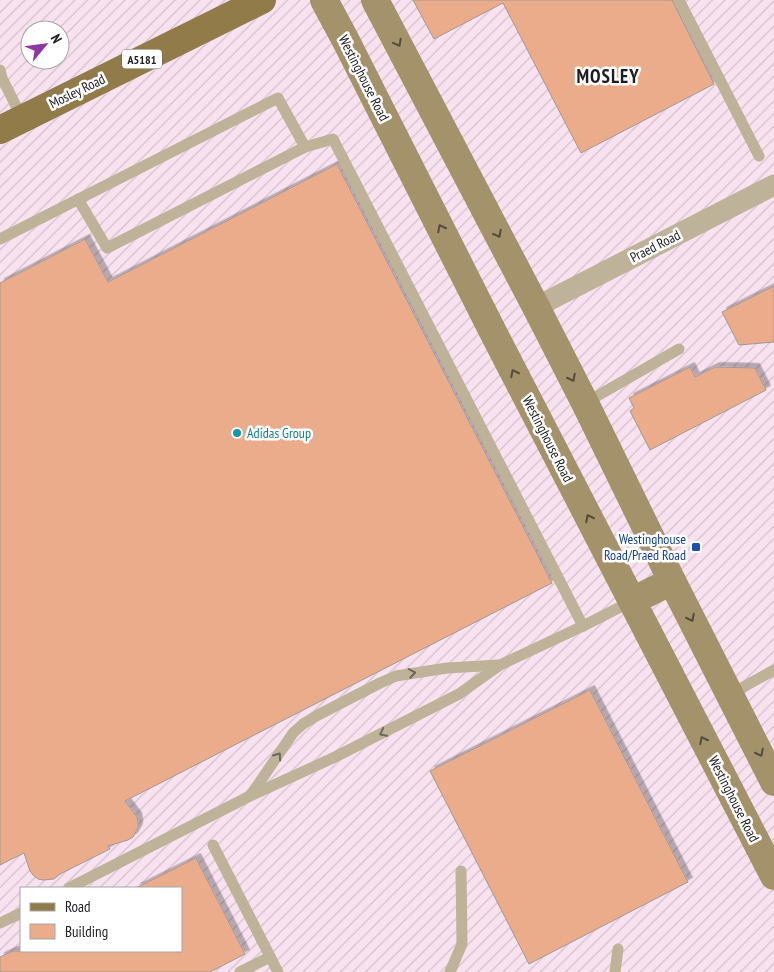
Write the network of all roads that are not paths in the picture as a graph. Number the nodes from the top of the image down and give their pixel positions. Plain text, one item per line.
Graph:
1 (262, 0) edge
2 (324, 0) edge
3 (375, 0) edge
4 (679, 0) edge
5 (0, 70) edge
6 (11, 124) edge
7 (305, 147) junction
8 (759, 156) dead end
9 (774, 186) edge
10 (78, 199) junction
11 (0, 239) edge
12 (536, 307) junction
13 (679, 349) dead end
14 (585, 403) junction
15 (672, 581) junction
16 (632, 601) junction
17 (584, 626) junction
18 (500, 664) junction
19 (774, 670) edge
20 (729, 694) junction
21 (691, 716) junction
22 (774, 782) edge
23 (250, 796) junction
24 (213, 845) dead end
25 (462, 871) dead end
26 (774, 876) edge
27 (71, 887) edge
28 (20, 914) edge
29 (0, 924) edge
30 (618, 949) dead end
31 (270, 956) junction
32 (240, 972) edge
33 (278, 972) edge
34 (450, 972) edge
35 (615, 972) edge

1 - 6 main road, Mosley Road / A5181
16 -> 2 street, Westinghouse Road
3 -> 12 street
4 - 8 lane
5 - 6 lane
7 - 10 lane
7 - 10 lane
7 - 17 lane
9 - 12 street, Praed Road
10 - 11 lane
12 -> 14 street
13 - 14 lane
14 - 15 street
15 - 16 street
15 -> 20 street
16 - 17 lane
16 - 21 street, Westinghouse Road
17 - 18 lane
18 -> 23 lane
23 -> 18 lane
19 - 20 lane
20 - 21 street
20 -> 22 street
26 -> 21 street, Westinghouse Road
23 - 27 lane
24 - 31 lane
25 - 34 lane
28 - 29 lane
30 - 35 lane
31 - 32 lane
31 - 33 lane

